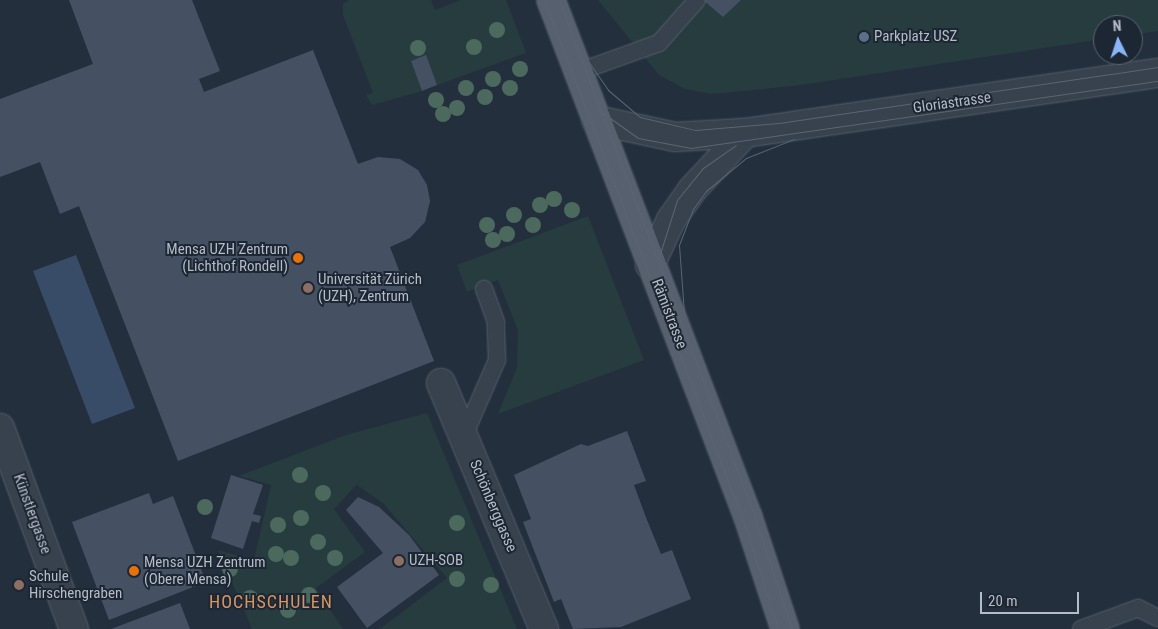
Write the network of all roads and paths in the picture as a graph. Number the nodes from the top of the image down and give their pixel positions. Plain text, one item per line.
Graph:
1 (551, 0) edge
2 (697, 0) edge
3 (578, 72) junction
4 (1158, 73) edge
5 (596, 120) junction
6 (745, 133) junction
7 (650, 265) junction
8 (484, 289) dead end
9 (441, 383) dead end
10 (0, 428) edge
11 (463, 438) junction
12 (1158, 618) edge
13 (74, 629) edge
14 (544, 629) edge
15 (786, 629) edge
16 (1081, 629) edge

1 - 3 main road, Rämistrasse
2 - 3 lane
3 - 5 main road, Rämistrasse
4 - 6 street, Gloriastrasse
5 - 6 street, Gloriastrasse
5 - 7 main road, Rämistrasse
6 - 7 street
7 - 15 main road, Rämistrasse
8 - 11 lane
9 - 11 street, Schönberggasse
10 - 13 street, Künstlergasse
11 - 14 street, Schönberggasse
12 - 16 lane

